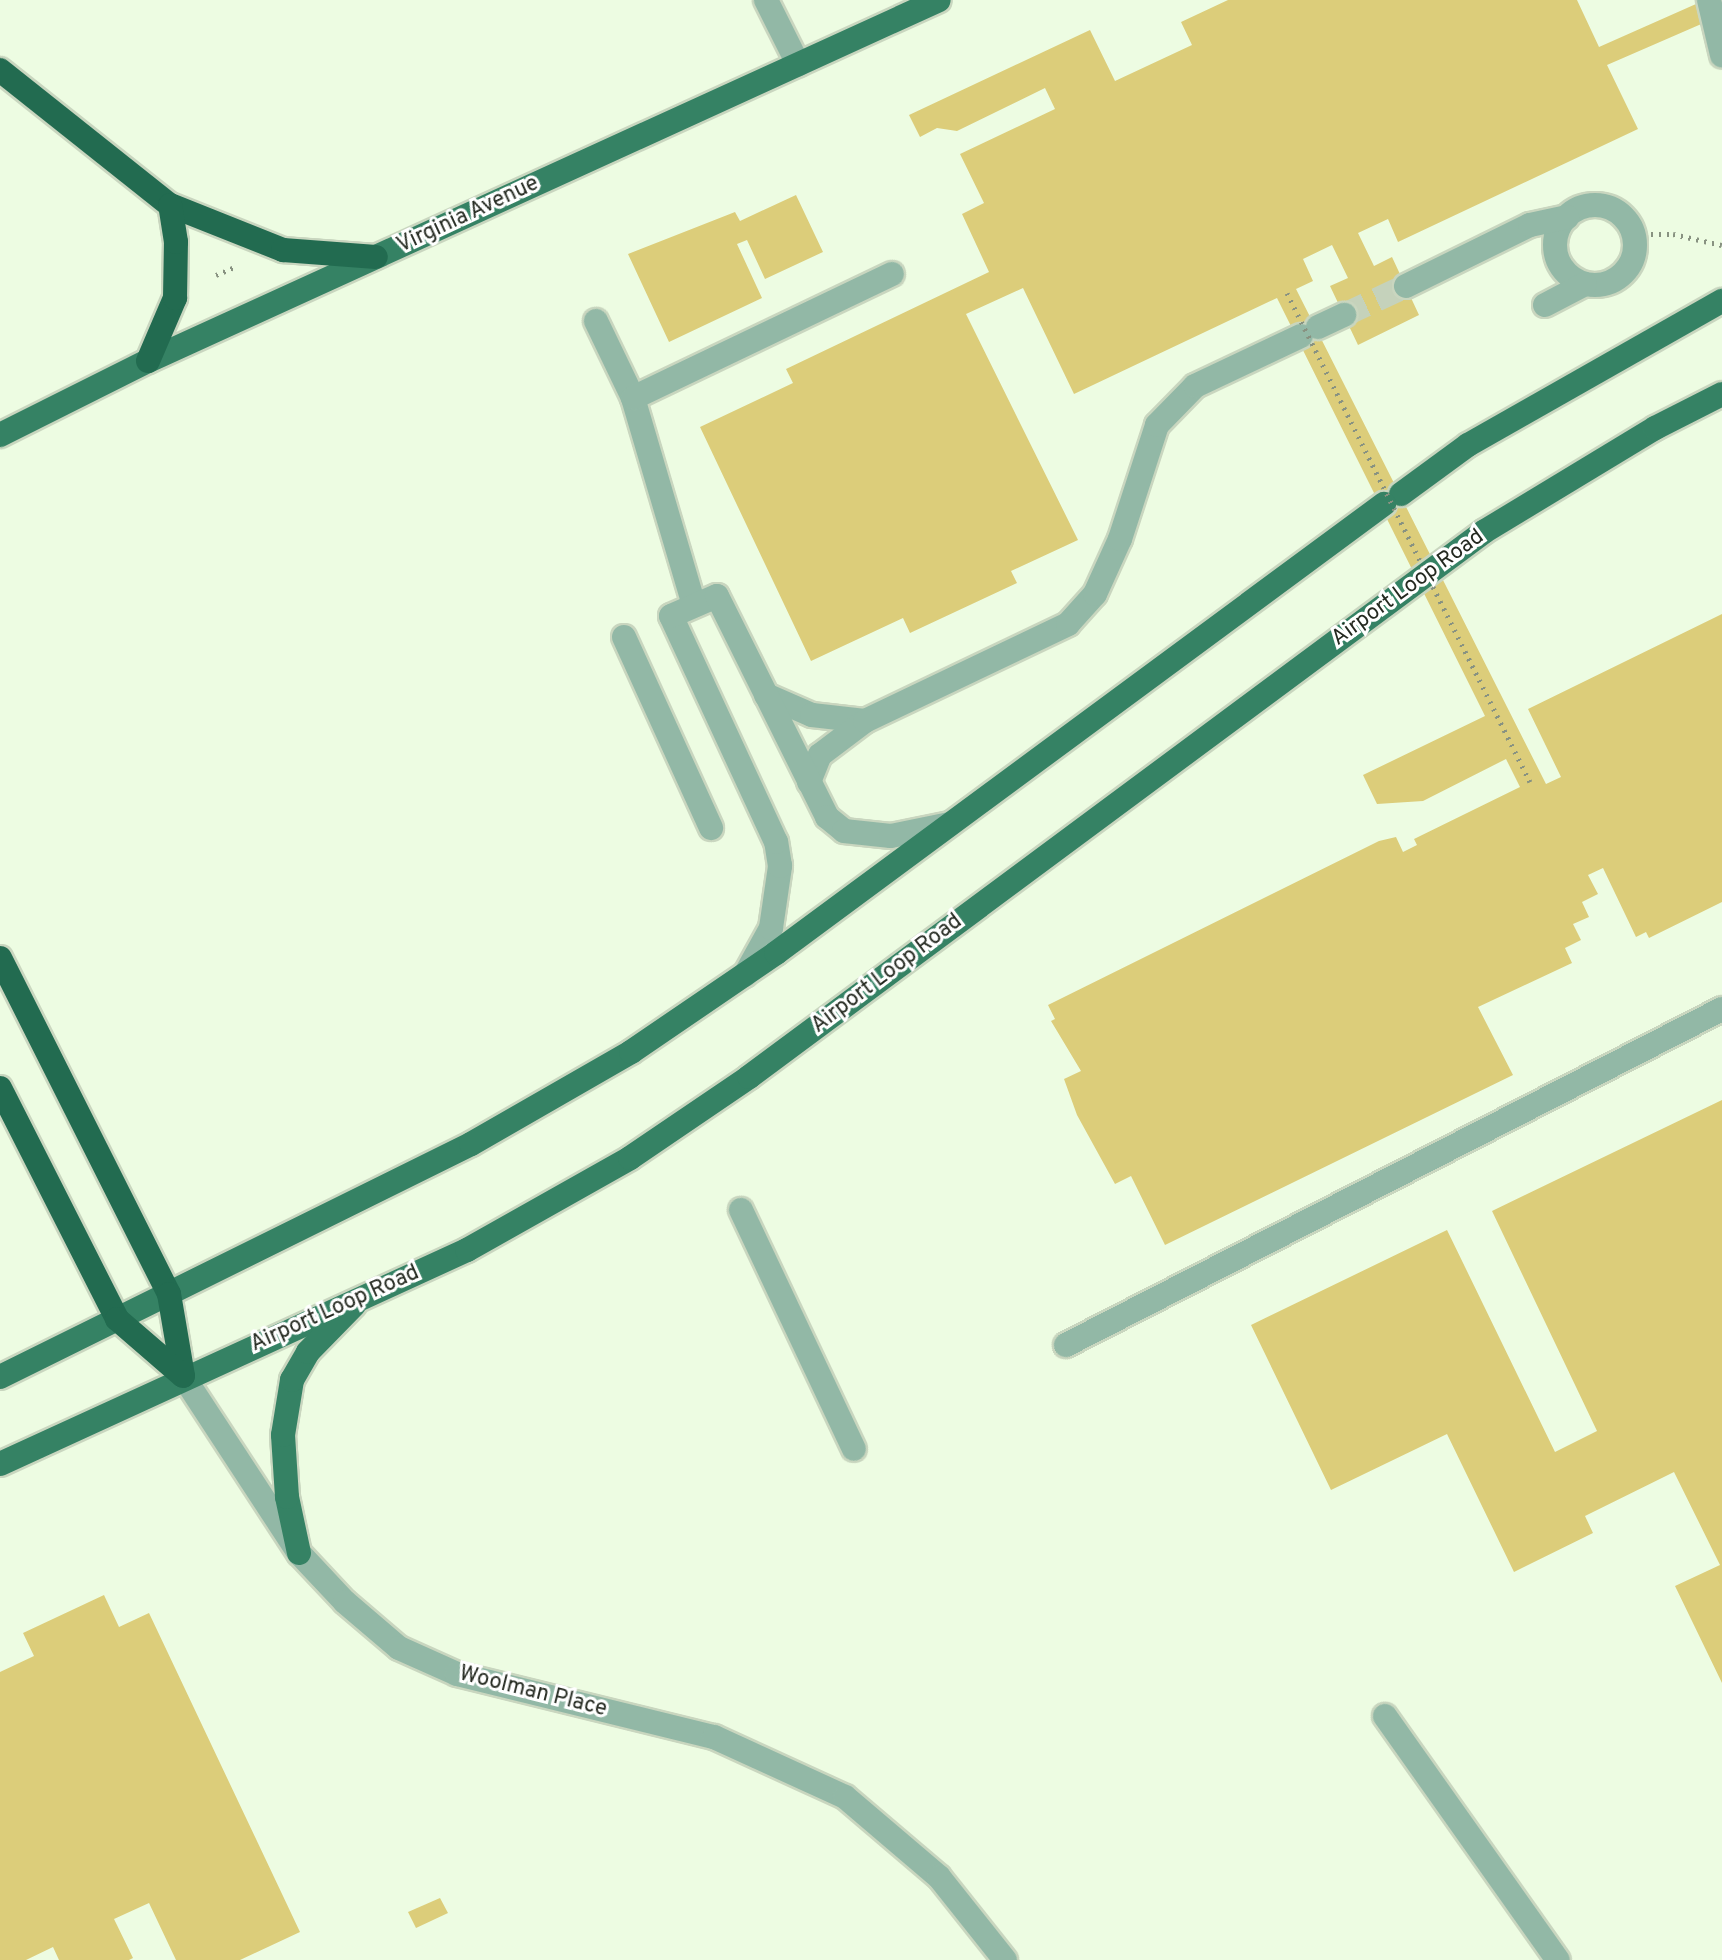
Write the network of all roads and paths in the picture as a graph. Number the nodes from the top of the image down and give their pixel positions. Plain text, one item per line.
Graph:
1 (766, 0) edge
2 (939, 0) edge
3 (1709, 0) edge
4 (1722, 55) edge
5 (798, 64) junction
6 (0, 70) edge
7 (170, 205) junction
8 (1567, 217) junction
9 (1635, 234) junction
10 (1722, 245) edge
11 (376, 257) junction
12 (892, 274) dead end
13 (1585, 284) junction
14 (1406, 286) tunnel mouth
15 (1287, 293) dead end
16 (1722, 301) edge
17 (1545, 305) dead end
18 (1344, 315) tunnel mouth
19 (596, 321) dead end
20 (148, 361) junction
21 (1722, 394) edge
22 (633, 398) junction
23 (0, 435) edge
24 (706, 601) junction
25 (624, 637) dead end
26 (766, 695) junction
27 (865, 721) junction
28 (809, 782) junction
29 (1530, 782) dead end
30 (953, 823) junction
31 (711, 828) dead end
32 (0, 958) edge
33 (745, 975) junction
34 (1722, 1009) edge
35 (0, 1088) edge
36 (741, 1210) dead end
37 (169, 1294) junction
38 (363, 1296) junction
39 (117, 1319) junction
40 (1066, 1345) dead end
41 (183, 1376) junction
42 (0, 1377) edge
43 (854, 1449) dead end
44 (0, 1464) edge
45 (299, 1553) junction
46 (1385, 1716) dead end
47 (1005, 1960) edge
48 (1558, 1960) edge

1 - 5 street
2 - 5 main road, Virginia Avenue
3 - 4 street
5 - 11 main road, Virginia Avenue
6 - 7 highway
7 - 11 highway
7 - 20 highway
8 - 9 street
8 - 13 street
8 - 14 street
9 - 10 path
9 - 13 street
11 - 20 main road, Virginia Avenue
12 - 22 street
13 - 17 street
15 - 29 path, bridge
16 - 30 main road
18 - 27 street
19 - 22 street
20 - 23 main road, Virginia Avenue
21 - 38 main road, Airport Loop Road
22 - 24 street
24 - 26 street
24 - 33 street
25 - 31 street
26 - 27 street
26 - 28 street
27 - 28 street
28 - 30 street
30 - 33 main road
32 - 37 highway
33 - 37 main road
34 - 40 street
35 - 39 highway
36 - 43 street
37 - 39 main road
37 - 41 highway
38 - 41 main road, Airport Loop Road
38 - 45 main road
39 - 41 highway
39 - 42 main road
41 - 44 main road, Airport Loop Road
41 - 45 street, Woolman Place
45 - 47 street, Woolman Place
46 - 48 street

